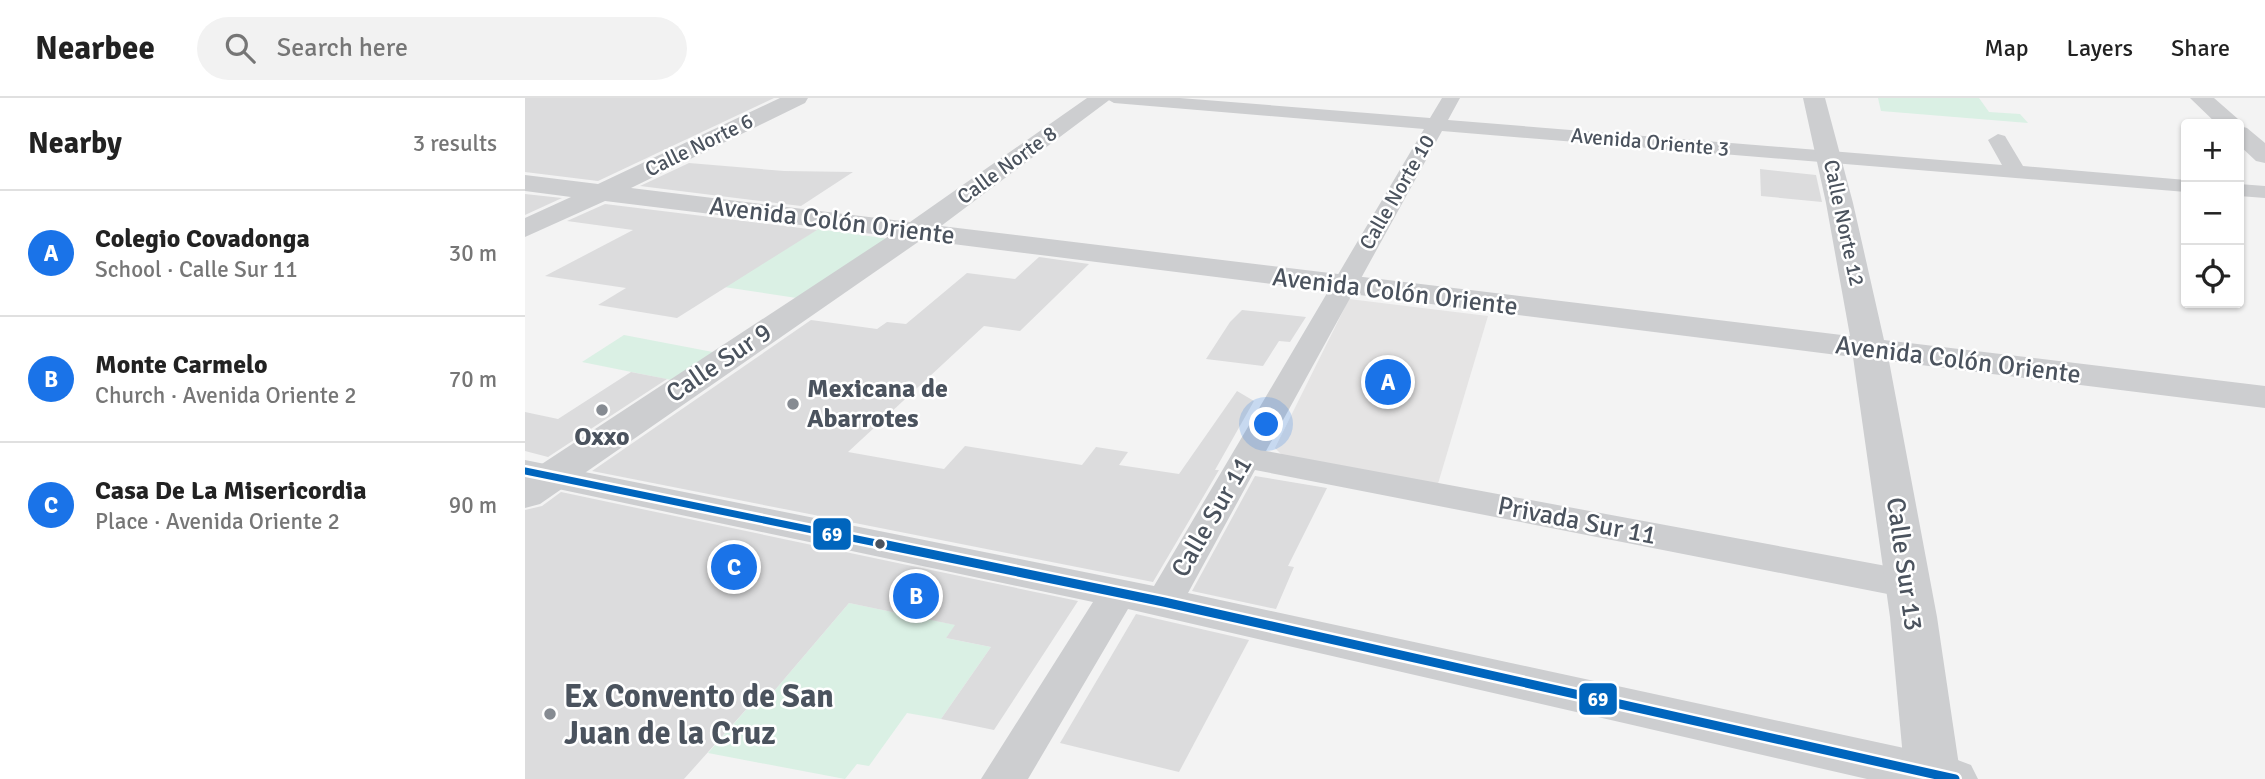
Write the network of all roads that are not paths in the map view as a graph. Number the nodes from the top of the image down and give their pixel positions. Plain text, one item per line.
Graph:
1 (797, 98) edge
2 (1101, 98) edge
3 (1114, 98) edge
4 (1451, 98) edge
5 (1814, 98) edge
6 (2201, 98) edge
7 (2224, 119) edge
8 (1435, 125) junction
9 (2244, 137) edge
10 (1998, 140) dead end
11 (2265, 156) edge
12 (1830, 157) junction
13 (2017, 173) junction
14 (525, 183) edge
15 (2181, 186) edge
16 (2244, 190) edge
17 (602, 192) junction
18 (2265, 192) edge
19 (525, 229) edge
20 (914, 232) junction
21 (1343, 285) junction
22 (1872, 349) junction
23 (2265, 397) edge
24 (1246, 457) junction
25 (533, 480) edge
26 (1908, 584) junction
27 (1119, 592) junction
28 (1164, 602) junction
29 (1940, 778) edge
30 (1004, 779) edge

1 - 17 street, Calle Norte 6
2 - 20 street, Calle Norte 8
3 - 8 street, Avenida Oriente 3
4 - 8 street, Calle Norte 10
5 - 12 street, Calle Norte 12
6 - 7 street
8 - 12 street, Avenida Oriente 3
8 - 21 street, Calle Norte 10
9 - 11 street
10 - 13 street
12 - 13 street, Avenida Oriente 3
12 - 22 street, Calle Norte 12
13 - 15 street, Avenida Oriente 3
14 - 17 street, Avenida Colón Oriente
16 - 18 street
17 - 19 street, Calle Norte 6
17 - 20 street, Avenida Colón Oriente
20 - 21 street, Avenida Colón Oriente
20 - 25 street, Calle Sur 9
21 - 22 street, Avenida Colón Oriente
21 - 24 street, Calle Sur 11
22 - 23 street, Avenida Colón Oriente
22 - 26 street, Calle Sur 13
24 - 26 street, Privada Sur 11
24 - 28 street, Calle Sur 11
25 - 27 street
26 - 29 street, Calle Sur 13
27 - 28 street
27 - 30 street
28 - 29 street

